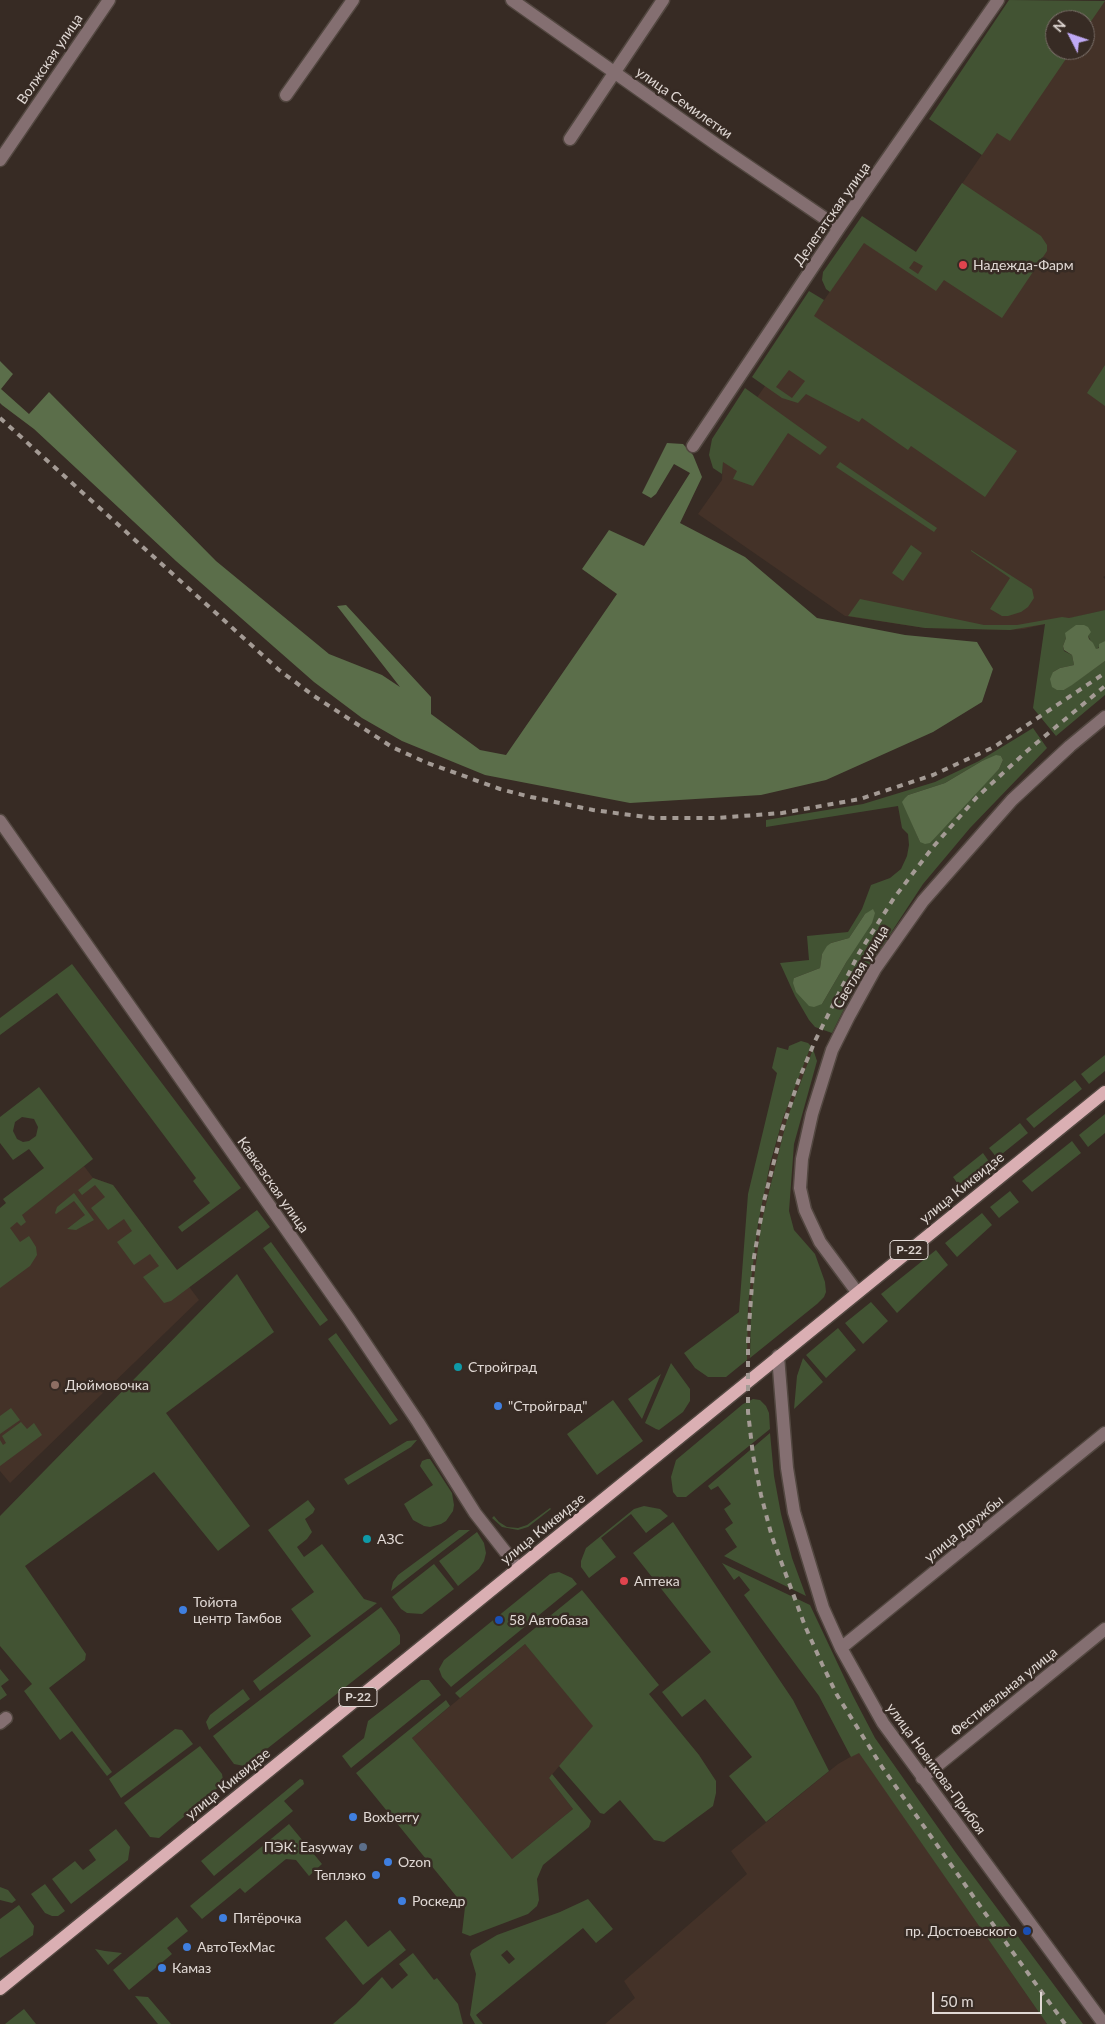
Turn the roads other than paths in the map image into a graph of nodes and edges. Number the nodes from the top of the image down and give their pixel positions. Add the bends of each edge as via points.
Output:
1 (109, 0) edge
2 (353, 0) edge
3 (512, 0) edge
4 (663, 0) edge
5 (998, 0) edge
6 (614, 72) junction
7 (286, 95) dead end
8 (570, 139) dead end
9 (0, 160) edge
10 (839, 228) junction
11 (693, 446) dead end
12 (1105, 717) edge
13 (0, 821) edge
14 (1105, 1092) edge
15 (857, 1292) junction
16 (778, 1356) junction
17 (1105, 1433) edge
18 (518, 1568) junction
19 (1105, 1629) edge
20 (841, 1648) junction
21 (922, 1778) junction
22 (2, 1983) edge
23 (1104, 2024) edge

1 - 9 street, Волжская улица
2 - 7 street
3 - 6 street, улица Семилетки
4 - 6 street
5 - 10 street, Делегатская улица
6 - 8 street
6 - 10 street, улица Семилетки
10 - 11 street, Делегатская улица
12 - 15 street, Светлая улица via 1012,800 923,901 875,969 832,1050 812,1114 802,1159 800,1188 817,1237
13 - 18 street, Кавказская улица via 349,1319 475,1513
14 - 15 main road, улица Киквидзе / Р-22
15 - 16 main road, улица Киквидзе / Р-22
16 - 18 main road, улица Киквидзе / Р-22
16 - 20 street, улица Новикова-Прибоя via 794,1512 823,1608
17 - 20 street, улица Дружбы
18 - 22 main road, улица Киквидзе / Р-22
19 - 21 street, Фестивальная улица
20 - 21 street, улица Новикова-Прибоя via 883,1723
21 - 23 street, улица Новикова-Прибоя

